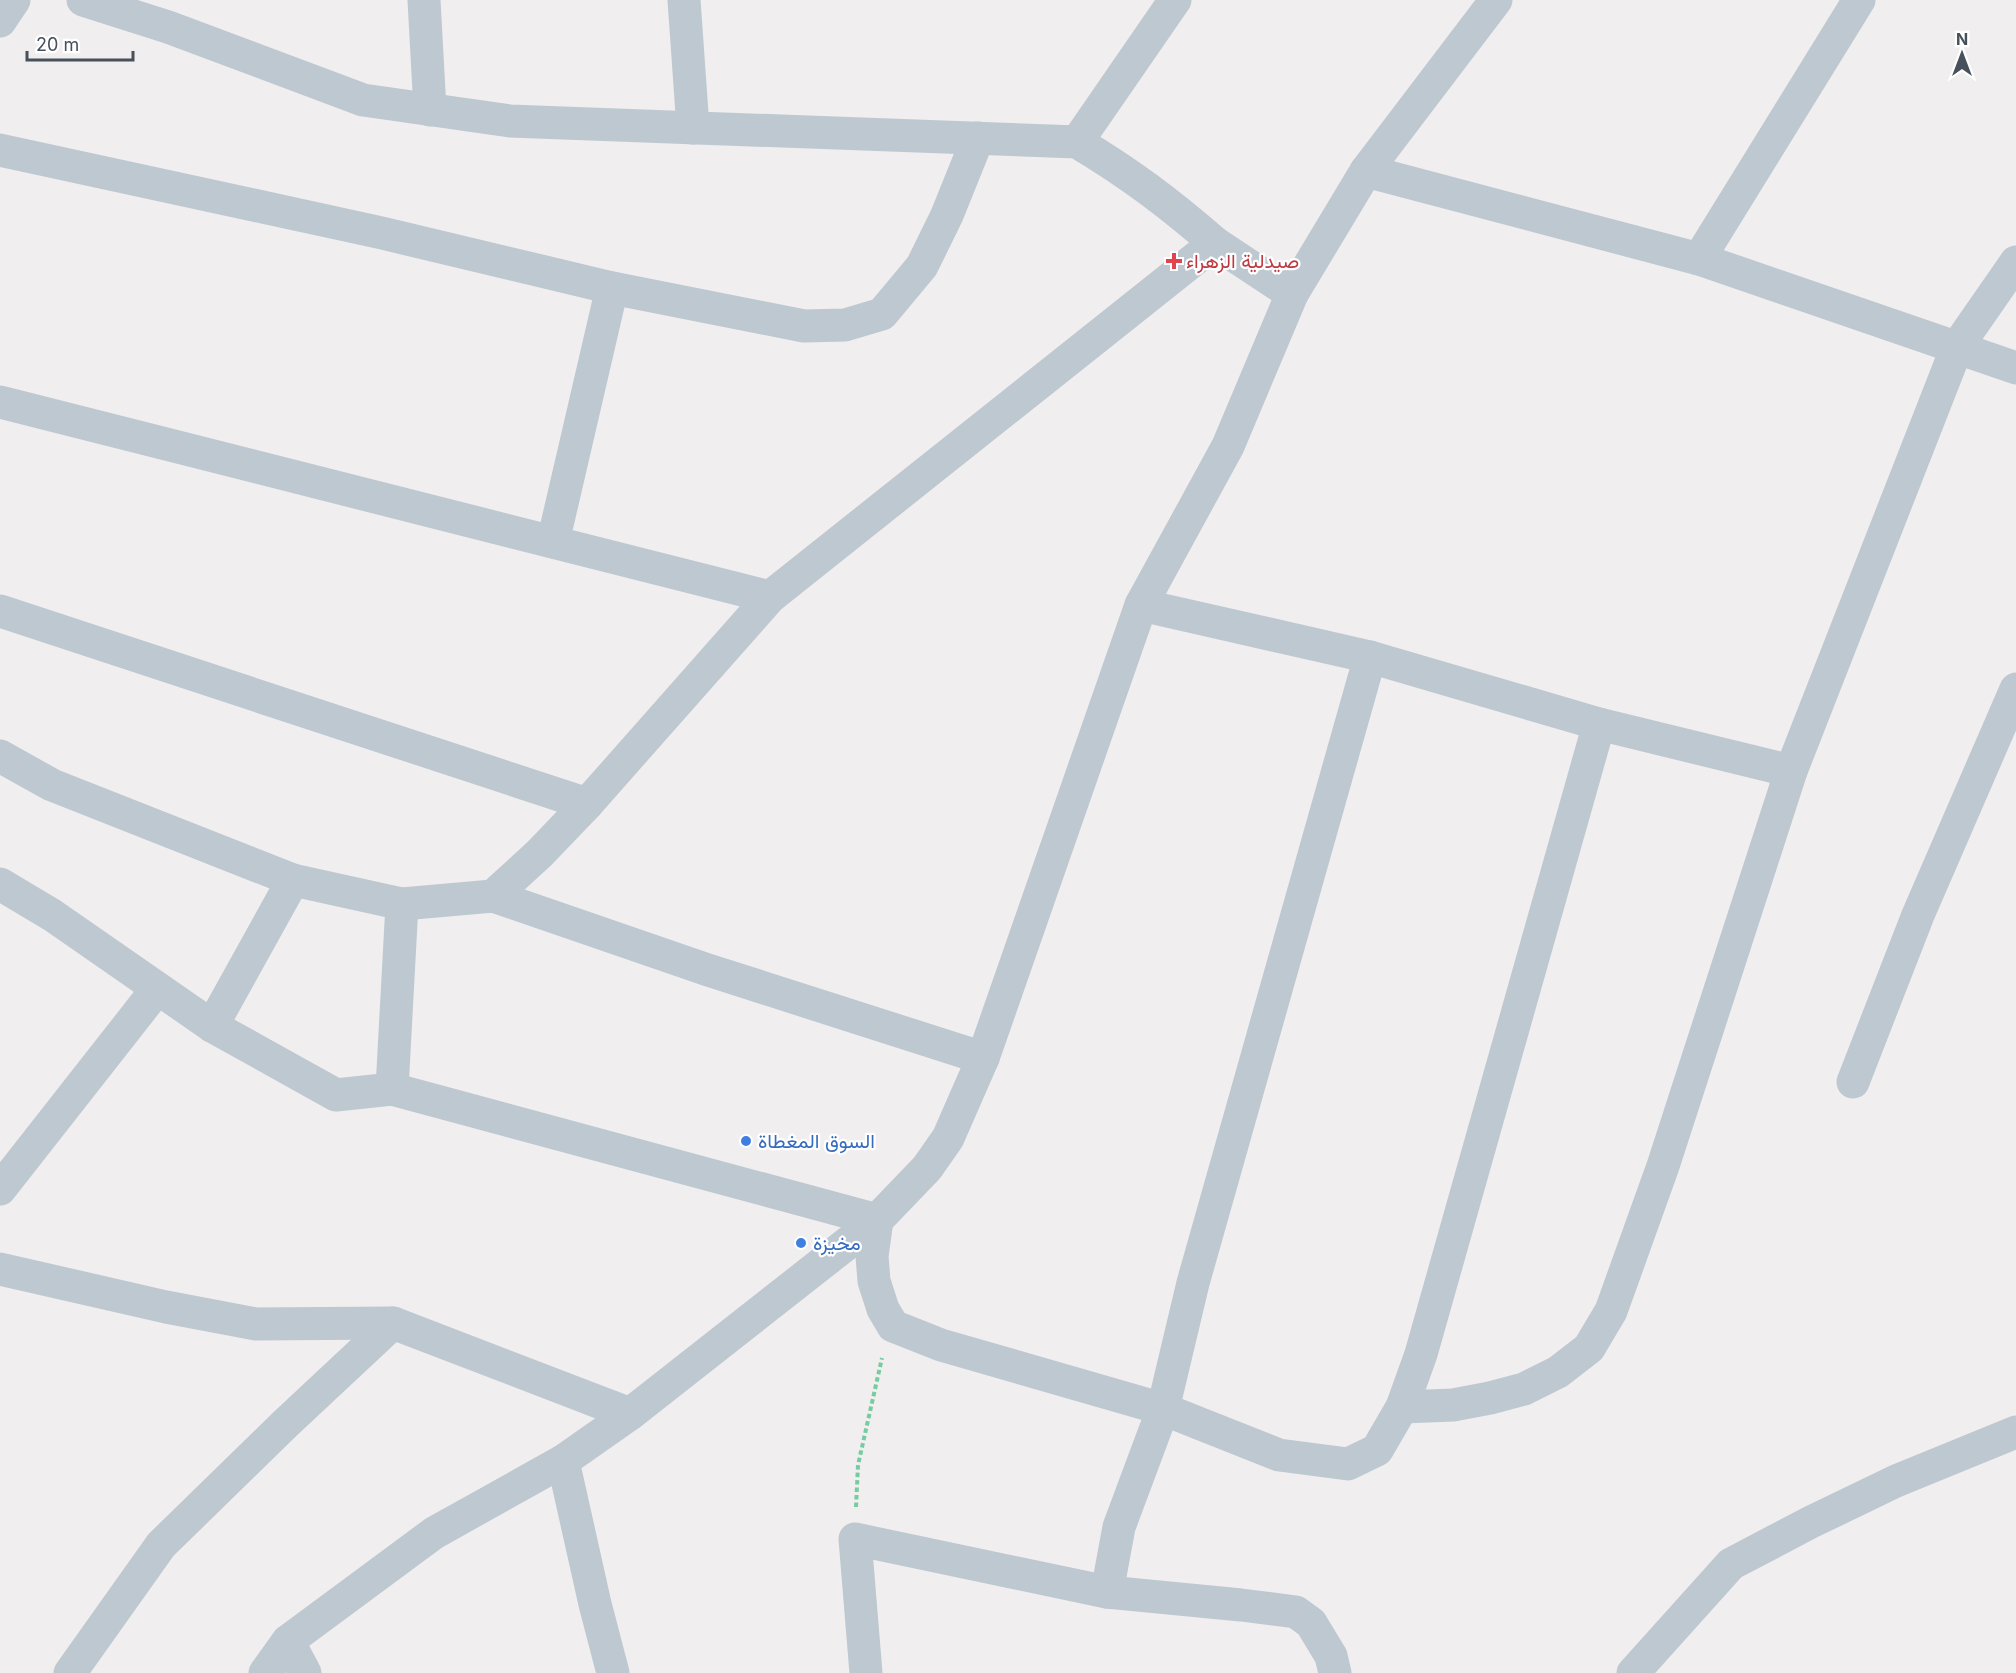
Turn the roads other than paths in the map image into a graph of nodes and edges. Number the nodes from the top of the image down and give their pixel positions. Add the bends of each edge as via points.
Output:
1 (14, 0) edge
2 (83, 0) edge
3 (424, 0) edge
4 (684, 0) edge
5 (1496, 0) edge
6 (1859, 0) edge
7 (1162, 5) edge
8 (0, 21) edge
9 (430, 110) junction
10 (693, 128) junction
11 (978, 138) junction
12 (1077, 142) junction
13 (0, 150) edge
14 (1366, 171) junction
15 (1215, 243) junction
16 (1699, 259) junction
17 (2016, 262) edge
18 (612, 288) junction
19 (1292, 294) junction
20 (1957, 347) junction
21 (2016, 368) edge
22 (0, 402) edge
23 (553, 542) junction
24 (771, 597) junction
25 (1141, 605) junction
26 (0, 611) edge
27 (1370, 657) junction
28 (2016, 689) edge
29 (1599, 724) junction
30 (0, 756) edge
31 (1791, 771) junction
32 (587, 804) junction
33 (293, 880) junction
34 (0, 884) edge
35 (493, 896) junction
36 (402, 904) junction
37 (158, 989) junction
38 (212, 1026) junction
39 (983, 1058) junction
40 (1853, 1082) dead end
41 (392, 1089) junction
42 (0, 1189) edge
43 (877, 1220) junction
44 (0, 1269) edge
45 (393, 1323) junction
46 (1402, 1407) junction
47 (1163, 1409) junction
48 (630, 1414) junction
49 (2016, 1432) edge
50 (563, 1461) junction
51 (1107, 1592) junction
52 (288, 1641) junction
53 (70, 1673) edge
54 (265, 1673) edge
55 (305, 1673) edge
56 (613, 1673) edge
57 (866, 1673) edge
58 (1335, 1673) edge
59 (1633, 1673) edge

1 - 8 street
2 - 9 street via 168,27 363,100
3 - 9 street
4 - 10 street
5 - 14 street
6 - 16 street
7 - 12 street
9 - 10 street via 510,121
10 - 11 street
11 - 12 street
11 - 18 street via 922,266 882,314 845,325 804,326
12 - 15 street via 1162,198
13 - 18 street via 382,233
14 - 16 street
14 - 19 street
15 - 19 street
15 - 24 street
16 - 20 street
17 - 20 street
18 - 23 street
19 - 25 street via 1228,446
20 - 21 street
20 - 31 street
22 - 23 street
23 - 24 street
24 - 32 street
25 - 27 street
25 - 39 street
26 - 32 street
27 - 29 street
27 - 47 street via 1193,1283
28 - 40 street via 1918,915
29 - 31 street
29 - 46 street via 1421,1354
30 - 33 street via 52,785
31 - 46 street via 1664,1166 1611,1311 1590,1348 1558,1372 1524,1389 1453,1405
32 - 35 street
33 - 36 street
33 - 38 street
34 - 37 street
35 - 36 street
35 - 39 street
36 - 41 street
37 - 38 street
37 - 42 street
38 - 41 street via 336,1095
39 - 43 street via 948,1138 927,1168
41 - 43 street
43 - 47 street via 872,1257 874,1281 893,1326 941,1345
43 - 48 street
44 - 45 street via 256,1324
45 - 48 street
45 - 53 street via 161,1545
46 - 47 street via 1377,1450 1348,1464 1279,1455
47 - 51 street via 1119,1527
48 - 50 street
49 - 59 street via 1896,1481 1731,1564
50 - 52 street via 434,1533
50 - 56 street
51 - 57 street via 855,1539
51 - 58 street via 1296,1612 1311,1623 1331,1656
52 - 54 street
52 - 55 street

